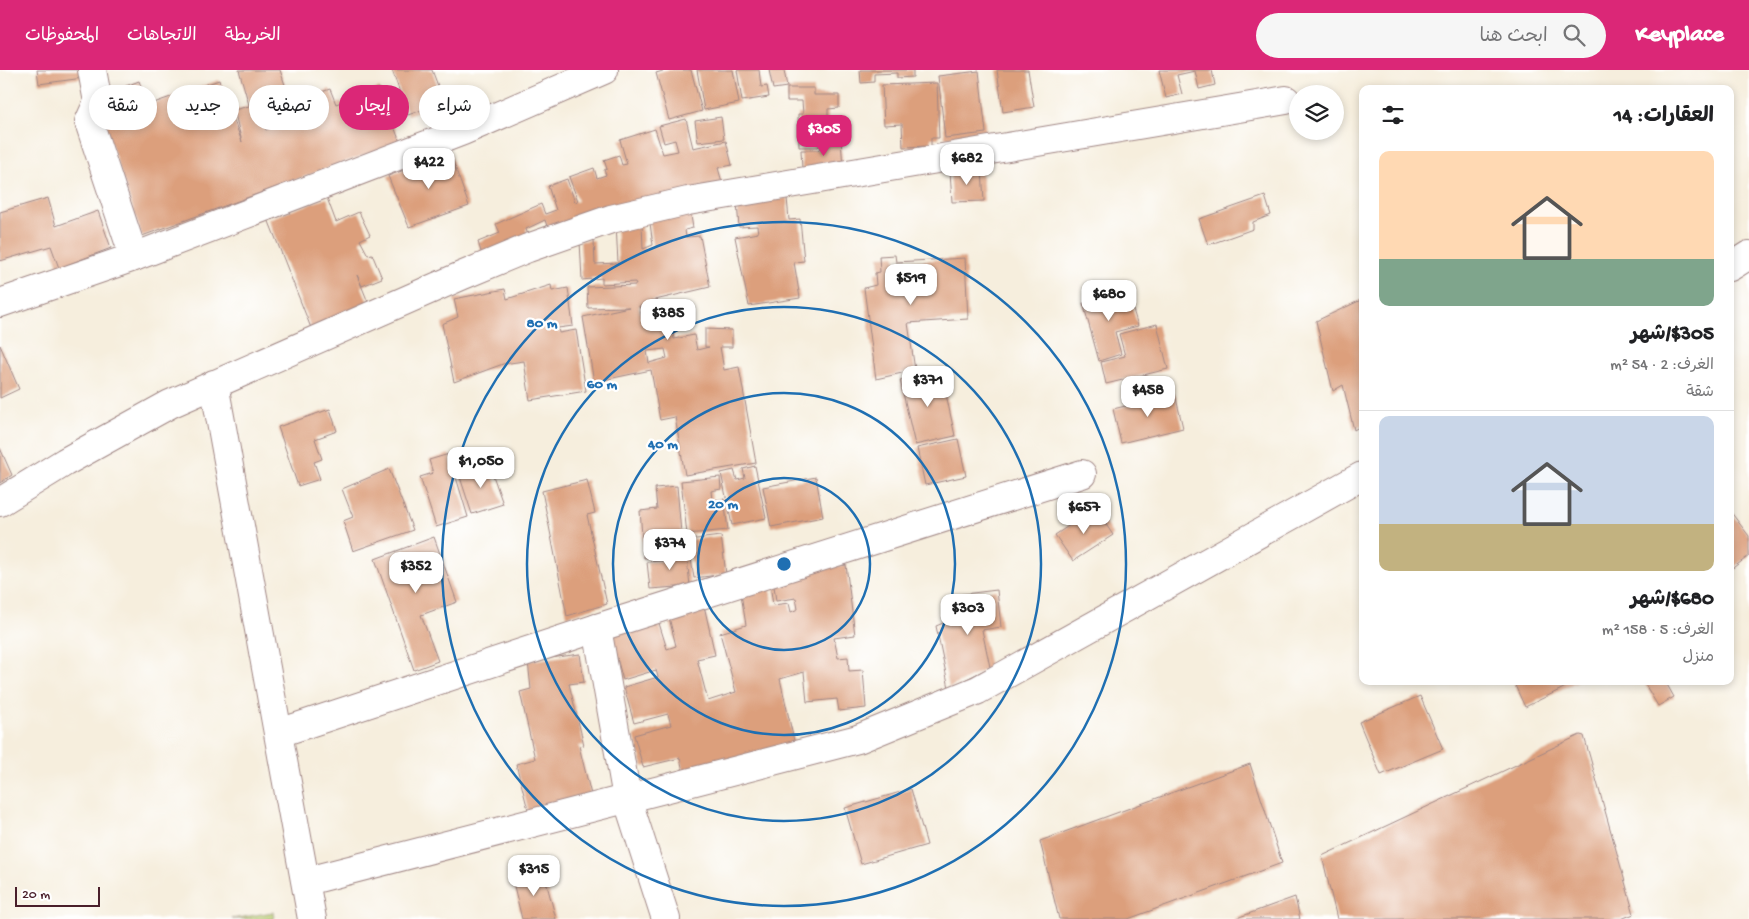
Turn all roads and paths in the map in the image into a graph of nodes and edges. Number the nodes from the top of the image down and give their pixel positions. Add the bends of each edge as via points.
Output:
1 (92, 70) edge
2 (604, 70) edge
3 (1286, 100) dead end
4 (1749, 255) edge
5 (134, 257) junction
6 (1734, 264) edge
7 (0, 303) edge
8 (214, 384) junction
9 (1082, 474) dead end
10 (1359, 478) edge
11 (0, 502) edge
12 (597, 628) junction
13 (279, 733) junction
14 (627, 798) junction
15 (307, 881) junction
16 (312, 919) edge
17 (666, 919) edge

1 - 5 street via 98,102 89,122
2 - 5 street via 463,132
3 - 8 street via 688,201 611,219 528,248
4 - 6 street
5 - 7 street
8 - 11 street via 170,404
8 - 13 street
9 - 12 street
10 - 14 street via 978,690 858,739
12 - 13 street
12 - 14 street
13 - 15 street
14 - 15 street
14 - 17 street
15 - 16 street

